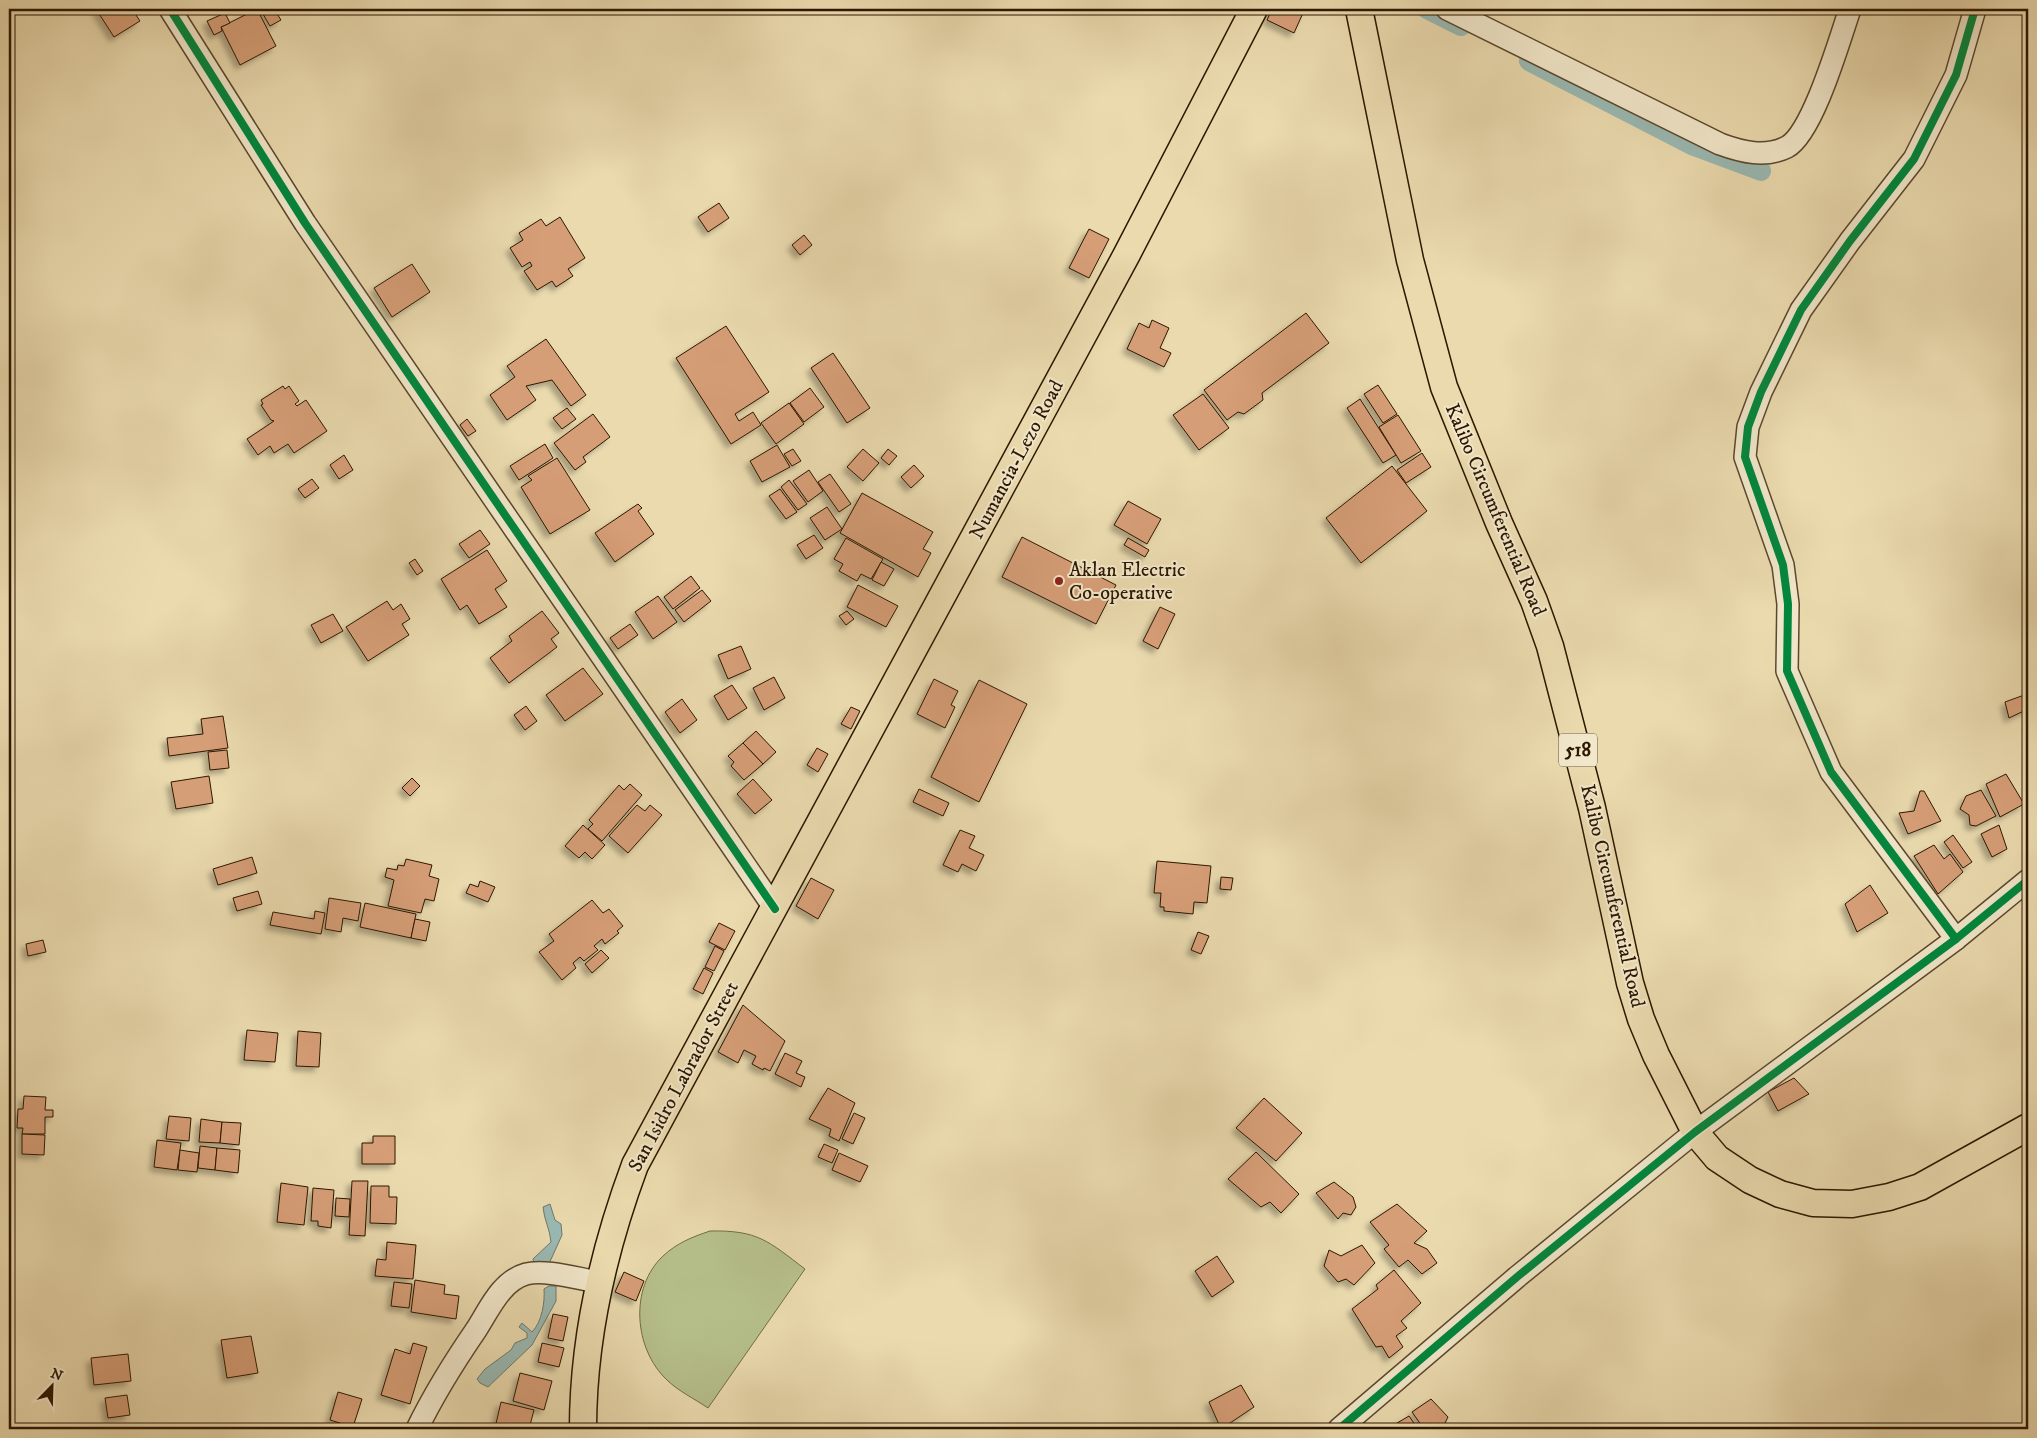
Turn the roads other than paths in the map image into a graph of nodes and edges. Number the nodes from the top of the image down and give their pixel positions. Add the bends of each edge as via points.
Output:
1 (170, 9) edge
2 (1254, 9) edge
3 (1359, 9) edge
4 (1448, 9) edge
5 (1850, 9) edge
6 (1976, 9) edge
7 (2028, 880) edge
8 (775, 909) junction
9 (1956, 939) junction
10 (2028, 1128) edge
11 (1695, 1132) junction
12 (599, 1282) junction
13 (417, 1429) edge
14 (583, 1429) edge
15 (1339, 1429) edge

1 - 8 street via 305,222
2 - 8 main road, Numancia-Lezo Road via 1127,254
3 - 11 main road, Kalibo Circumferential Road / 518 via 1410,260 1444,387 1550,646 1590,798 1640,1019
4 - 5 street via 1720,144 1746,153 1761,153 1789,146 1805,129
6 - 9 street via 1956,75 1914,160 1801,310 1758,401 1748,428 1744,458 1783,565 1788,604 1787,670 1831,772
7 - 9 street
8 - 12 main road, San Isidro Labrador Street via 635,1165 617,1213
9 - 11 street
10 - 11 main road, Kalibo Circumferential Road / 518 via 1920,1187 1852,1204 1813,1203 1780,1194 1750,1180 1716,1158
11 - 15 street via 1517,1277
12 - 13 street via 548,1274 528,1274 515,1279 494,1301 451,1365
12 - 14 main road, San Isidro Labrador Street via 588,1342

